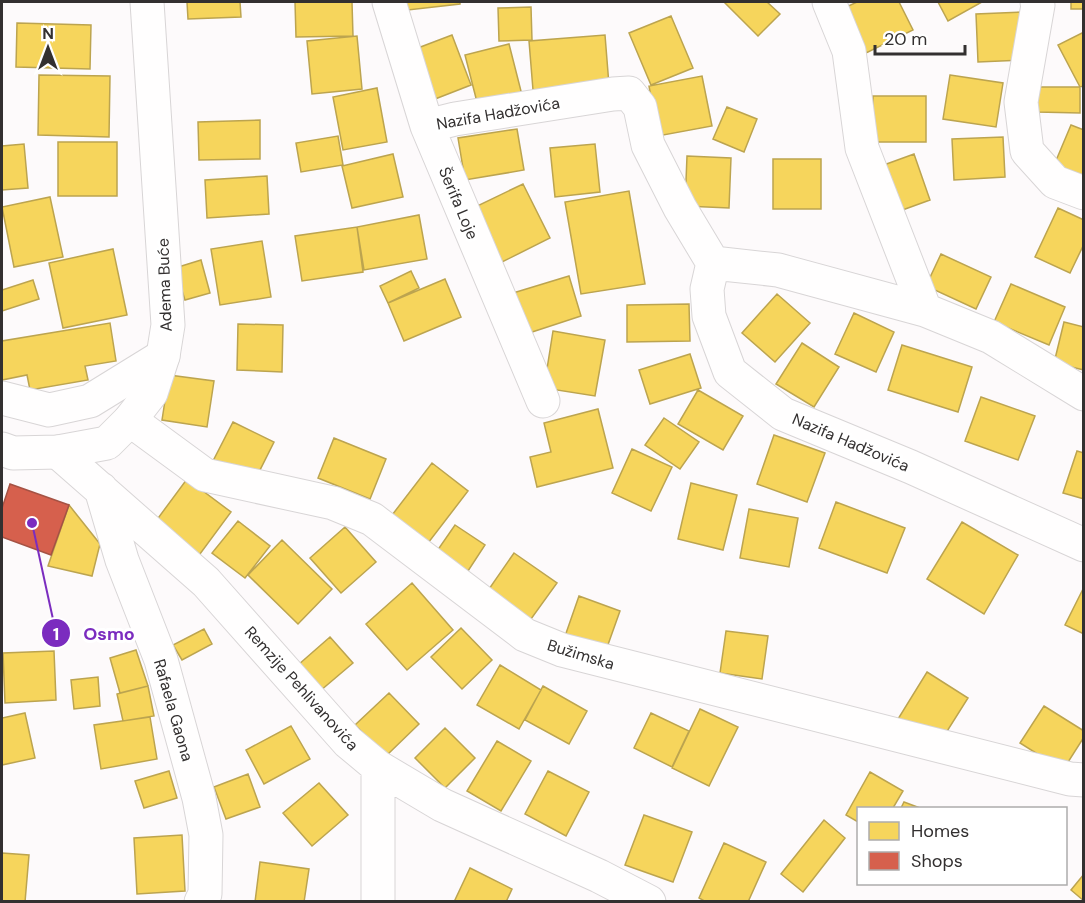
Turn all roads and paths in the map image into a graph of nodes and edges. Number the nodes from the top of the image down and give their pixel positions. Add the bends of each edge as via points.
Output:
1 (147, 2) edge
2 (389, 2) edge
3 (829, 2) edge
4 (1037, 2) edge
5 (427, 126) junction
6 (1083, 193) edge
7 (713, 263) junction
8 (925, 310) junction
9 (163, 356) junction
10 (1083, 394) edge
11 (2, 398) edge
12 (543, 401) dead end
13 (130, 420) junction
14 (2, 449) edge
15 (58, 452) junction
16 (101, 489) junction
17 (1083, 545) edge
18 (378, 767) junction
19 (1083, 780) edge
20 (201, 902) edge
21 (378, 902) edge
22 (649, 902) edge

1 - 9 street, Adema Buće via 168,325
2 - 5 street, Šerifa Loje
3 - 8 street via 849,51 862,148
4 - 6 street via 1021,102 1027,151 1055,182
5 - 7 street, Nazifa Hadžovića via 629,93 640,107 648,145
5 - 12 street, Šerifa Loje
7 - 8 street via 778,270
7 - 17 street, Nazifa Hadžovića via 707,290 709,316 730,372 783,414
8 - 10 street via 992,337
9 - 11 street via 90,401 49,410
9 - 13 street, Adema Buće via 151,393
13 - 15 street, Adema Buće via 107,443
13 - 19 street, Bužimska via 205,475 333,503 372,519 525,635 562,650
14 - 15 street, Adema Buće via 13,453
15 - 16 street, Remzije Pehlivanovića
16 - 18 street, Remzije Pehlivanovića via 206,582 348,742
16 - 20 street, Rafaela Gaona via 122,560 161,660 199,798 206,835 205,894
18 - 21 street
18 - 22 street, Remzije Pehlivanovića via 442,804

